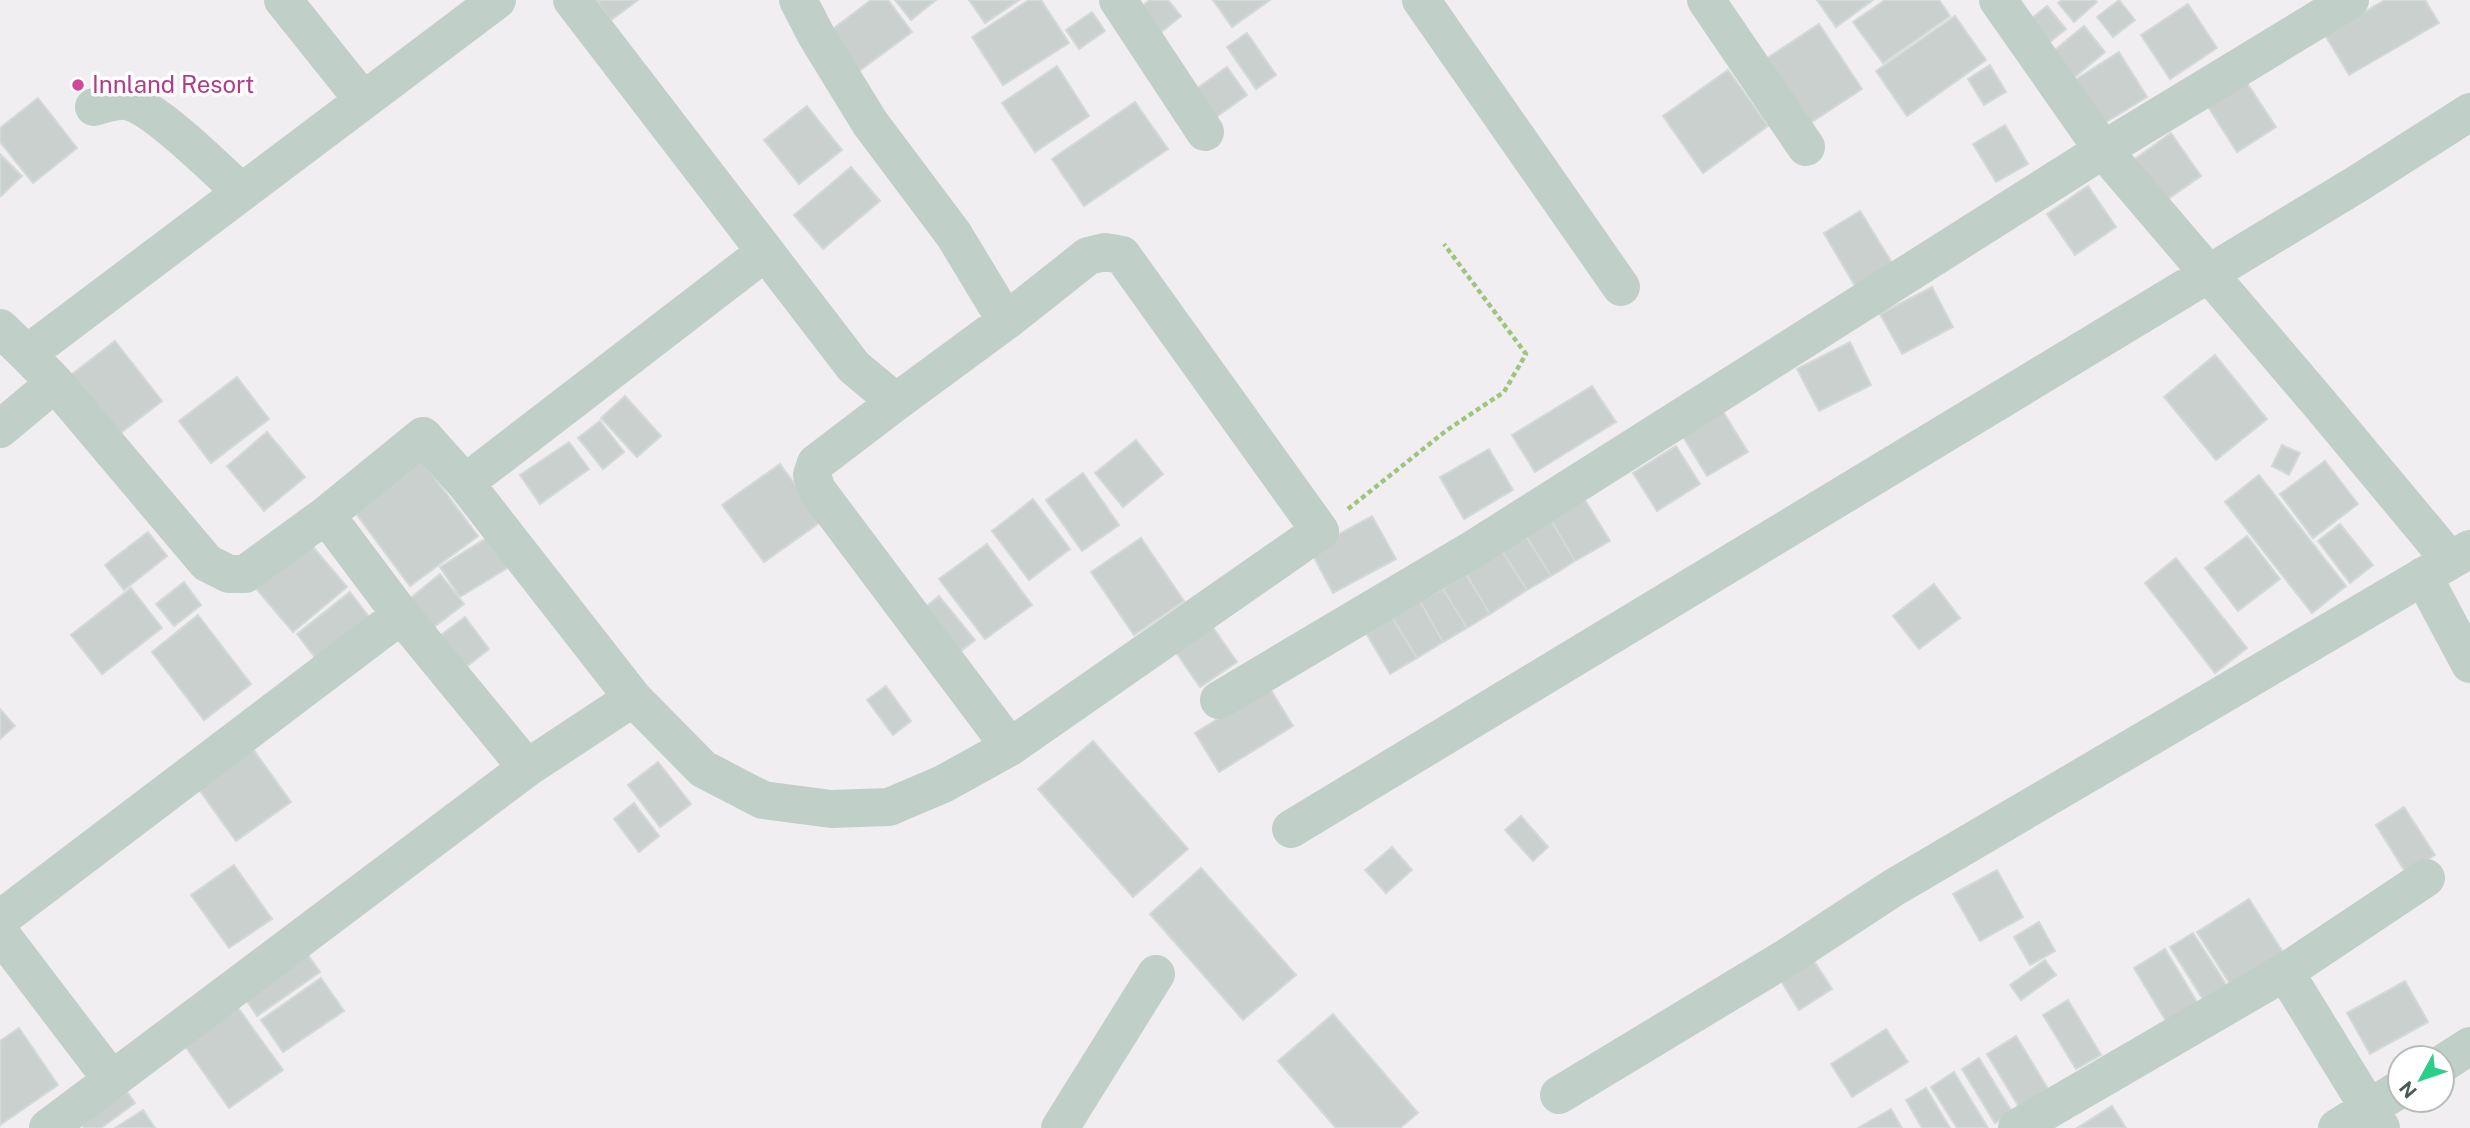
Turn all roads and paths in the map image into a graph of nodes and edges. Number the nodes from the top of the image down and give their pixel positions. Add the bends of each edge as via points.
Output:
1 (283, 0) edge
2 (497, 0) edge
3 (572, 0) edge
4 (798, 0) edge
5 (1118, 0) edge
6 (1421, 0) edge
7 (1706, 0) edge
8 (1998, 0) edge
9 (2350, 0) edge
10 (363, 100) junction
11 (94, 107) dead end
12 (2470, 113) edge
13 (1205, 132) dead end
14 (1806, 147) dead end
15 (2103, 150) junction
16 (242, 192) junction
17 (1444, 244) dead end
18 (764, 253) junction
19 (2207, 274) junction
20 (1621, 287) dead end
21 (1006, 321) junction
22 (0, 328) edge
23 (27, 354) junction
24 (55, 383) junction
25 (895, 402) junction
26 (0, 429) edge
27 (465, 483) junction
28 (326, 515) junction
29 (1320, 531) junction
30 (2448, 562) edge
31 (401, 615) junction
32 (2470, 664) edge
33 (633, 698) junction
34 (1219, 700) dead end
35 (1010, 747) junction
36 (527, 768) junction
37 (1291, 829) dead end
38 (2426, 878) dead end
39 (0, 919) edge
40 (0, 933) edge
41 (2285, 972) junction
42 (1156, 974) dead end
43 (112, 1080) junction
44 (1559, 1094) dead end
45 (2384, 1108) edge
46 (48, 1128) edge
47 (1060, 1128) edge
48 (2017, 1128) edge
49 (2337, 1128) edge

1 - 10 street
2 - 10 street
3 - 18 street
4 - 21 street via 870,122 954,235
5 - 13 street
6 - 20 street
7 - 14 street
8 - 15 street
9 - 15 street
10 - 16 street
11 - 16 street via 119,101 136,104
12 - 19 street
15 - 19 street
15 - 34 street via 1475,548
16 - 23 street
17 - 29 path via 1526,354 1504,392 1447,430
18 - 25 street via 854,368
18 - 27 street
19 - 30 street
19 - 37 street
21 - 25 street
21 - 29 street via 1088,256 1122,255
22 - 23 street
23 - 24 street
24 - 26 street
24 - 28 street via 207,563 229,574 245,574
25 - 35 street via 816,463 812,475 817,490
27 - 28 street via 423,436
27 - 33 street
28 - 31 street
29 - 35 street
30 - 32 street
30 - 44 street via 1893,888
31 - 36 street
31 - 39 street
33 - 35 street via 703,769 763,800 831,809 889,807
33 - 36 street
36 - 43 street
38 - 41 street
40 - 43 street
41 - 45 street
41 - 48 street
42 - 47 street
43 - 46 street
45 - 49 street

